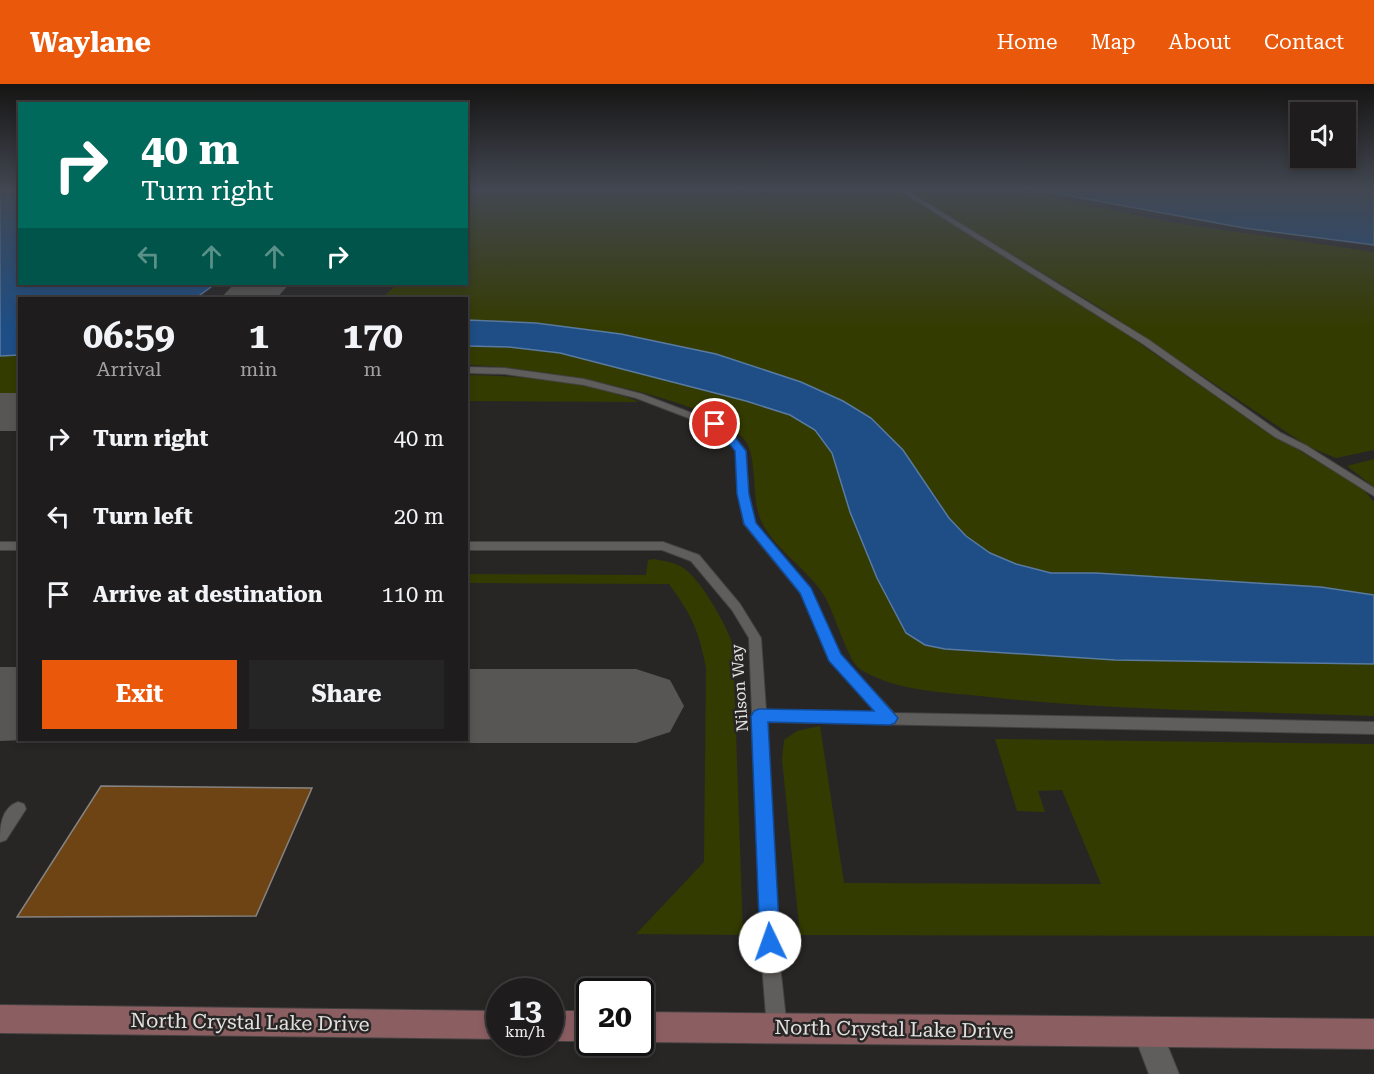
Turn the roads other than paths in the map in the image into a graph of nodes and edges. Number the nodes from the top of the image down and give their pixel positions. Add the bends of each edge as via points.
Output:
1 (976, 236) edge
2 (468, 370) edge
3 (1374, 493) edge
4 (0, 546) edge
5 (18, 546) edge
6 (468, 546) edge
7 (759, 716) junction
8 (890, 718) junction
9 (1374, 728) edge
10 (18, 809) dead end
11 (0, 835) edge
12 (0, 1019) edge
13 (486, 1025) edge
14 (654, 1027) edge
15 (777, 1028) junction
16 (1148, 1032) junction
17 (1374, 1034) edge
18 (1164, 1074) edge

1 - 3 lane via 1146,342 1278,435
2 - 8 lane via 584,382 639,396 715,424 741,451 743,494 750,524 806,592 834,657
4 - 5 lane
6 - 7 lane, Nilson Way via 663,546 695,558 736,606 755,638
7 - 8 lane
7 - 15 lane, Nilson Way
8 - 9 lane
10 - 11 lane
12 - 13 main road, North Crystal Lake Drive
14 - 15 main road, North Crystal Lake Drive
15 - 16 main road, North Crystal Lake Drive
16 - 17 main road, North Crystal Lake Drive
16 - 18 street

